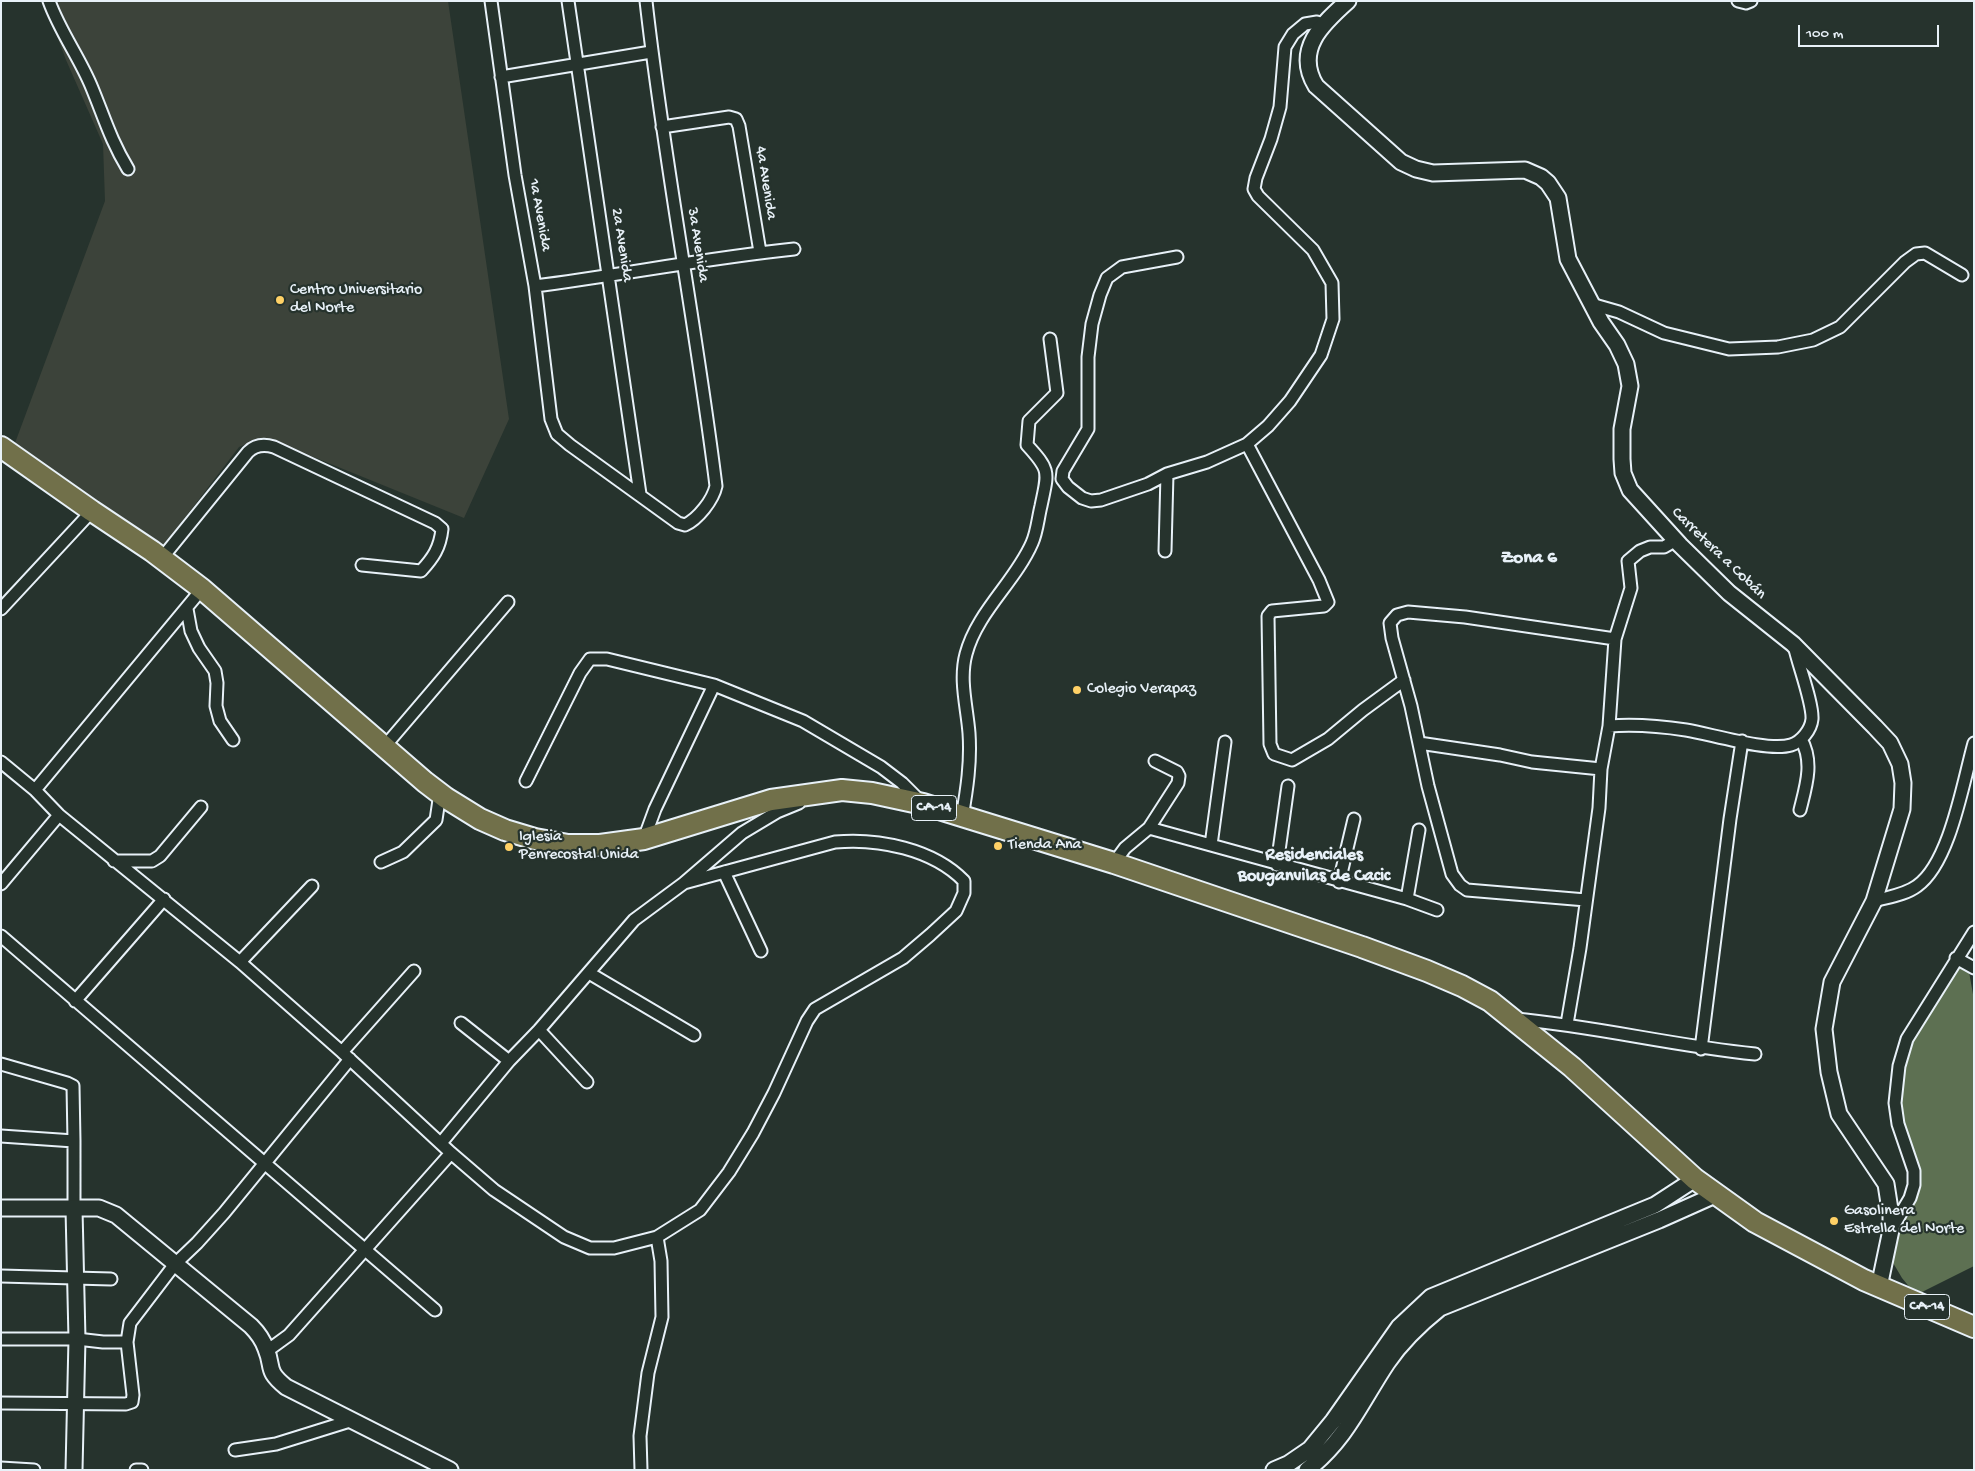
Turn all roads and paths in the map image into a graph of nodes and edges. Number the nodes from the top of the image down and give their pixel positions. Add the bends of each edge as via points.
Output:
1 (49, 1) edge
2 (491, 1) edge
3 (568, 1) edge
4 (646, 1) edge
5 (1348, 1) edge
6 (1738, 1) edge
7 (1751, 1) edge
8 (1323, 25) junction
9 (651, 52) junction
10 (577, 65) junction
11 (501, 77) junction
12 (662, 127) junction
13 (128, 169) dead end
14 (794, 249) dead end
15 (760, 252) junction
16 (1177, 257) dead end
17 (683, 263) junction
18 (1962, 275) dead end
19 (609, 276) junction
20 (534, 286) junction
21 (1591, 304) junction
22 (1050, 339) dead end
23 (1247, 444) junction
24 (1, 447) edge
25 (1167, 474) junction
26 (640, 494) junction
27 (92, 511) junction
28 (1676, 540) junction
29 (1165, 551) dead end
30 (162, 558) junction
31 (362, 565) dead end
32 (202, 589) junction
33 (508, 602) dead end
34 (186, 608) junction
35 (1, 609) edge
36 (1616, 639) junction
37 (1793, 644) junction
38 (1404, 680) junction
39 (714, 685) junction
40 (1609, 726) junction
41 (1801, 739) junction
42 (233, 740) dead end
43 (1742, 741) junction
44 (1225, 742) dead end
45 (1419, 743) junction
46 (1974, 743) edge
47 (385, 746) junction
48 (1155, 761) dead end
49 (1, 762) edge
50 (1601, 769) junction
51 (526, 781) dead end
52 (1288, 786) dead end
53 (35, 790) junction
54 (440, 793) junction
55 (819, 795) junction
56 (923, 804) junction
57 (201, 807) dead end
58 (1800, 810) dead end
59 (59, 815) junction
60 (962, 816) junction
61 (1354, 819) dead end
62 (1149, 828) junction
63 (1419, 830) dead end
64 (644, 839) junction
65 (1211, 845) junction
66 (114, 861) junction
67 (381, 862) dead end
68 (1114, 863) junction
69 (1277, 865) junction
70 (724, 872) junction
71 (1339, 882) junction
72 (684, 883) junction
73 (1, 884) edge
74 (312, 886) dead end
75 (164, 899) junction
76 (1406, 899) junction
77 (1586, 900) junction
78 (1874, 900) junction
79 (1437, 910) dead end
80 (1974, 932) edge
81 (1, 936) edge
82 (761, 951) dead end
83 (1956, 958) junction
84 (240, 962) junction
85 (1974, 968) edge
86 (414, 971) dead end
87 (589, 973) junction
88 (75, 1001) junction
89 (1513, 1019) junction
90 (461, 1023) dead end
91 (1566, 1024) junction
92 (539, 1030) junction
93 (694, 1035) dead end
94 (1702, 1049) junction
95 (1755, 1054) dead end
96 (346, 1056) junction
97 (509, 1061) junction
98 (1, 1064) edge
99 (586, 1082) dead end
100 (1, 1136) edge
101 (74, 1141) junction
102 (441, 1143) junction
103 (451, 1153) junction
104 (264, 1164) junction
105 (1695, 1179) junction
106 (1715, 1195) junction
107 (1, 1208) edge
108 (74, 1209) junction
109 (1891, 1230) junction
110 (657, 1237) junction
111 (365, 1251) junction
112 (174, 1264) junction
113 (1, 1276) edge
114 (74, 1277) junction
115 (111, 1279) dead end
116 (1879, 1287) junction
117 (435, 1310) dead end
118 (1974, 1327) edge
119 (1, 1339) edge
120 (77, 1339) junction
121 (127, 1342) junction
122 (267, 1351) junction
123 (1, 1403) edge
124 (74, 1404) junction
125 (352, 1420) junction
126 (235, 1450) dead end
127 (1, 1468) edge
128 (34, 1470) edge
129 (74, 1470) edge
130 (136, 1470) edge
131 (142, 1470) edge
132 (450, 1470) edge
133 (641, 1470) edge
134 (1274, 1470) edge
135 (1308, 1470) edge

1 - 13 street via 92,88 116,150
2 - 11 street, 1a Avenida
3 - 10 street, 2a Avenida
4 - 9 street, 3a Avenida
5 - 8 street, Carretera a Cobán
6 - 7 street
8 - 21 street, Carretera a Cobán via 1309,52 1312,78 1323,92 1401,162 1433,173 1525,170 1548,183 1558,198 1568,259
8 - 23 street via 1317,22 1305,24 1285,47 1280,107 1254,189 1313,250 1332,283 1332,319 1321,355 1295,394 1268,426
9 - 10 street
9 - 12 street, 3a Avenida
10 - 11 street
10 - 19 street, 2a Avenida
11 - 20 street, 1a Avenida
12 - 15 street, 4a Avenida via 728,117 736,119
12 - 17 street, 3a Avenida
14 - 15 street
15 - 17 street
16 - 25 street via 1122,267 1108,278 1092,324 1088,357 1088,429 1063,471 1062,479 1073,492 1091,501 1148,484
17 - 19 street
17 - 26 street, 3a Avenida via 716,480 714,493 692,522 685,525
18 - 21 street via 1925,252 1916,254 1840,327 1813,340 1778,347 1729,349 1664,333 1620,312
19 - 20 street
19 - 26 street, 2a Avenida
20 - 26 street, 1a Avenida via 551,419 558,434
21 - 28 street, Carretera a Cobán via 1626,364 1630,386 1622,429 1623,473 1630,490
22 - 60 street via 1057,393 1029,421 1028,429 1027,446 1044,463 1046,473 1033,542 979,624 966,654 963,675 969,776
23 - 25 street via 1207,462
23 - 38 street via 1320,580 1328,602 1324,606 1272,612 1268,616 1270,744 1274,754 1292,760 1328,739
24 - 27 highway, CA-14
25 - 29 street
27 - 30 highway, CA-14
27 - 35 street
28 - 36 street via 1664,548 1650,546 1628,561 1631,588
28 - 37 street, Carretera a Cobán via 1729,593
30 - 31 street via 248,452 264,445 274,446 442,529 434,557 421,572
30 - 32 highway, CA-14
32 - 34 street
32 - 47 highway, CA-14
33 - 47 street
34 - 42 street via 191,631 215,671 218,682 216,706 220,721
34 - 53 street
36 - 38 street via 1408,612 1397,615 1390,623
36 - 40 street
37 - 41 street via 1812,709 1812,722
37 - 78 street, Carretera a Cobán via 1890,743 1900,764 1902,809
38 - 45 street
39 - 51 street via 607,659 590,659
39 - 56 street via 811,725 881,767
39 - 64 street
40 - 43 street via 1634,724
40 - 50 street
41 - 43 street via 1792,745 1774,746
41 - 58 street via 1809,760
43 - 94 street
44 - 65 street
45 - 50 street via 1532,762
45 - 77 street via 1452,874 1460,885 1467,890
46 - 78 street via 1947,841 1934,870 1918,886 1906,892
47 - 54 highway, CA-14
48 - 62 street via 1179,776 1178,783
49 - 53 street
50 - 77 street
52 - 69 street
53 - 59 street
54 - 64 highway, CA-14 via 480,819 535,839 568,845 600,845
54 - 67 street via 436,820 403,852
55 - 56 highway, CA-14 via 842,790
55 - 64 highway, CA-14 via 771,800
55 - 72 street via 777,812 742,833
56 - 60 highway, CA-14
57 - 66 street via 160,856 152,861
59 - 66 street
59 - 73 street
60 - 68 highway, CA-14
61 - 71 street
62 - 65 street
62 - 68 street via 1125,848
63 - 76 street
65 - 69 street
66 - 75 street
68 - 89 highway, CA-14 via 1427,971 1490,1001
69 - 71 street
70 - 72 street
70 - 82 street
70 - 110 street via 835,842 856,840 905,849 942,862 964,881 964,892 956,910 903,958 815,1009 774,1093 729,1172 700,1210
71 - 76 street
72 - 87 street via 634,920
74 - 84 street
75 - 84 street
75 - 88 street
76 - 79 street
77 - 91 street
78 - 109 street, Carretera a Cobán via 1832,982 1824,1029 1829,1072 1839,1114 1886,1184
80 - 83 street
81 - 88 street
83 - 85 street
83 - 109 street via 1907,1039 1899,1066 1894,1103 1914,1171 1914,1185
84 - 96 street
86 - 96 street
87 - 92 street
87 - 93 street
88 - 104 street
89 - 91 street
89 - 105 highway, CA-14 via 1579,1073
90 - 97 street
91 - 94 street
92 - 97 street
92 - 99 street
94 - 95 street
96 - 102 street
96 - 104 street
97 - 102 street
98 - 101 street via 72,1086
100 - 101 street
101 - 108 street
102 - 103 street
103 - 110 street via 502,1195 564,1237 590,1248 614,1248
103 - 111 street
104 - 111 street
104 - 112 street via 224,1213
105 - 106 highway, CA-14
105 - 134 street via 1655,1205 1431,1297 1399,1327 1310,1449
106 - 116 highway, CA-14 via 1755,1222
106 - 135 street via 1440,1308 1417,1326 1388,1361 1344,1433
107 - 108 street
108 - 112 street via 109,1211
108 - 114 street
109 - 116 street, Carretera a Cobán
110 - 133 street via 662,1317 648,1373 640,1436
111 - 117 street
111 - 122 street via 289,1335
112 - 121 street via 130,1323
112 - 122 street via 252,1326
113 - 114 street
114 - 115 street
114 - 120 street
116 - 118 highway, CA-14
119 - 120 street
120 - 121 street
120 - 124 street
121 - 124 street via 132,1402
122 - 125 street via 276,1379
123 - 124 street
124 - 129 street
125 - 126 street via 276,1444
125 - 132 street
127 - 128 street
130 - 131 street

